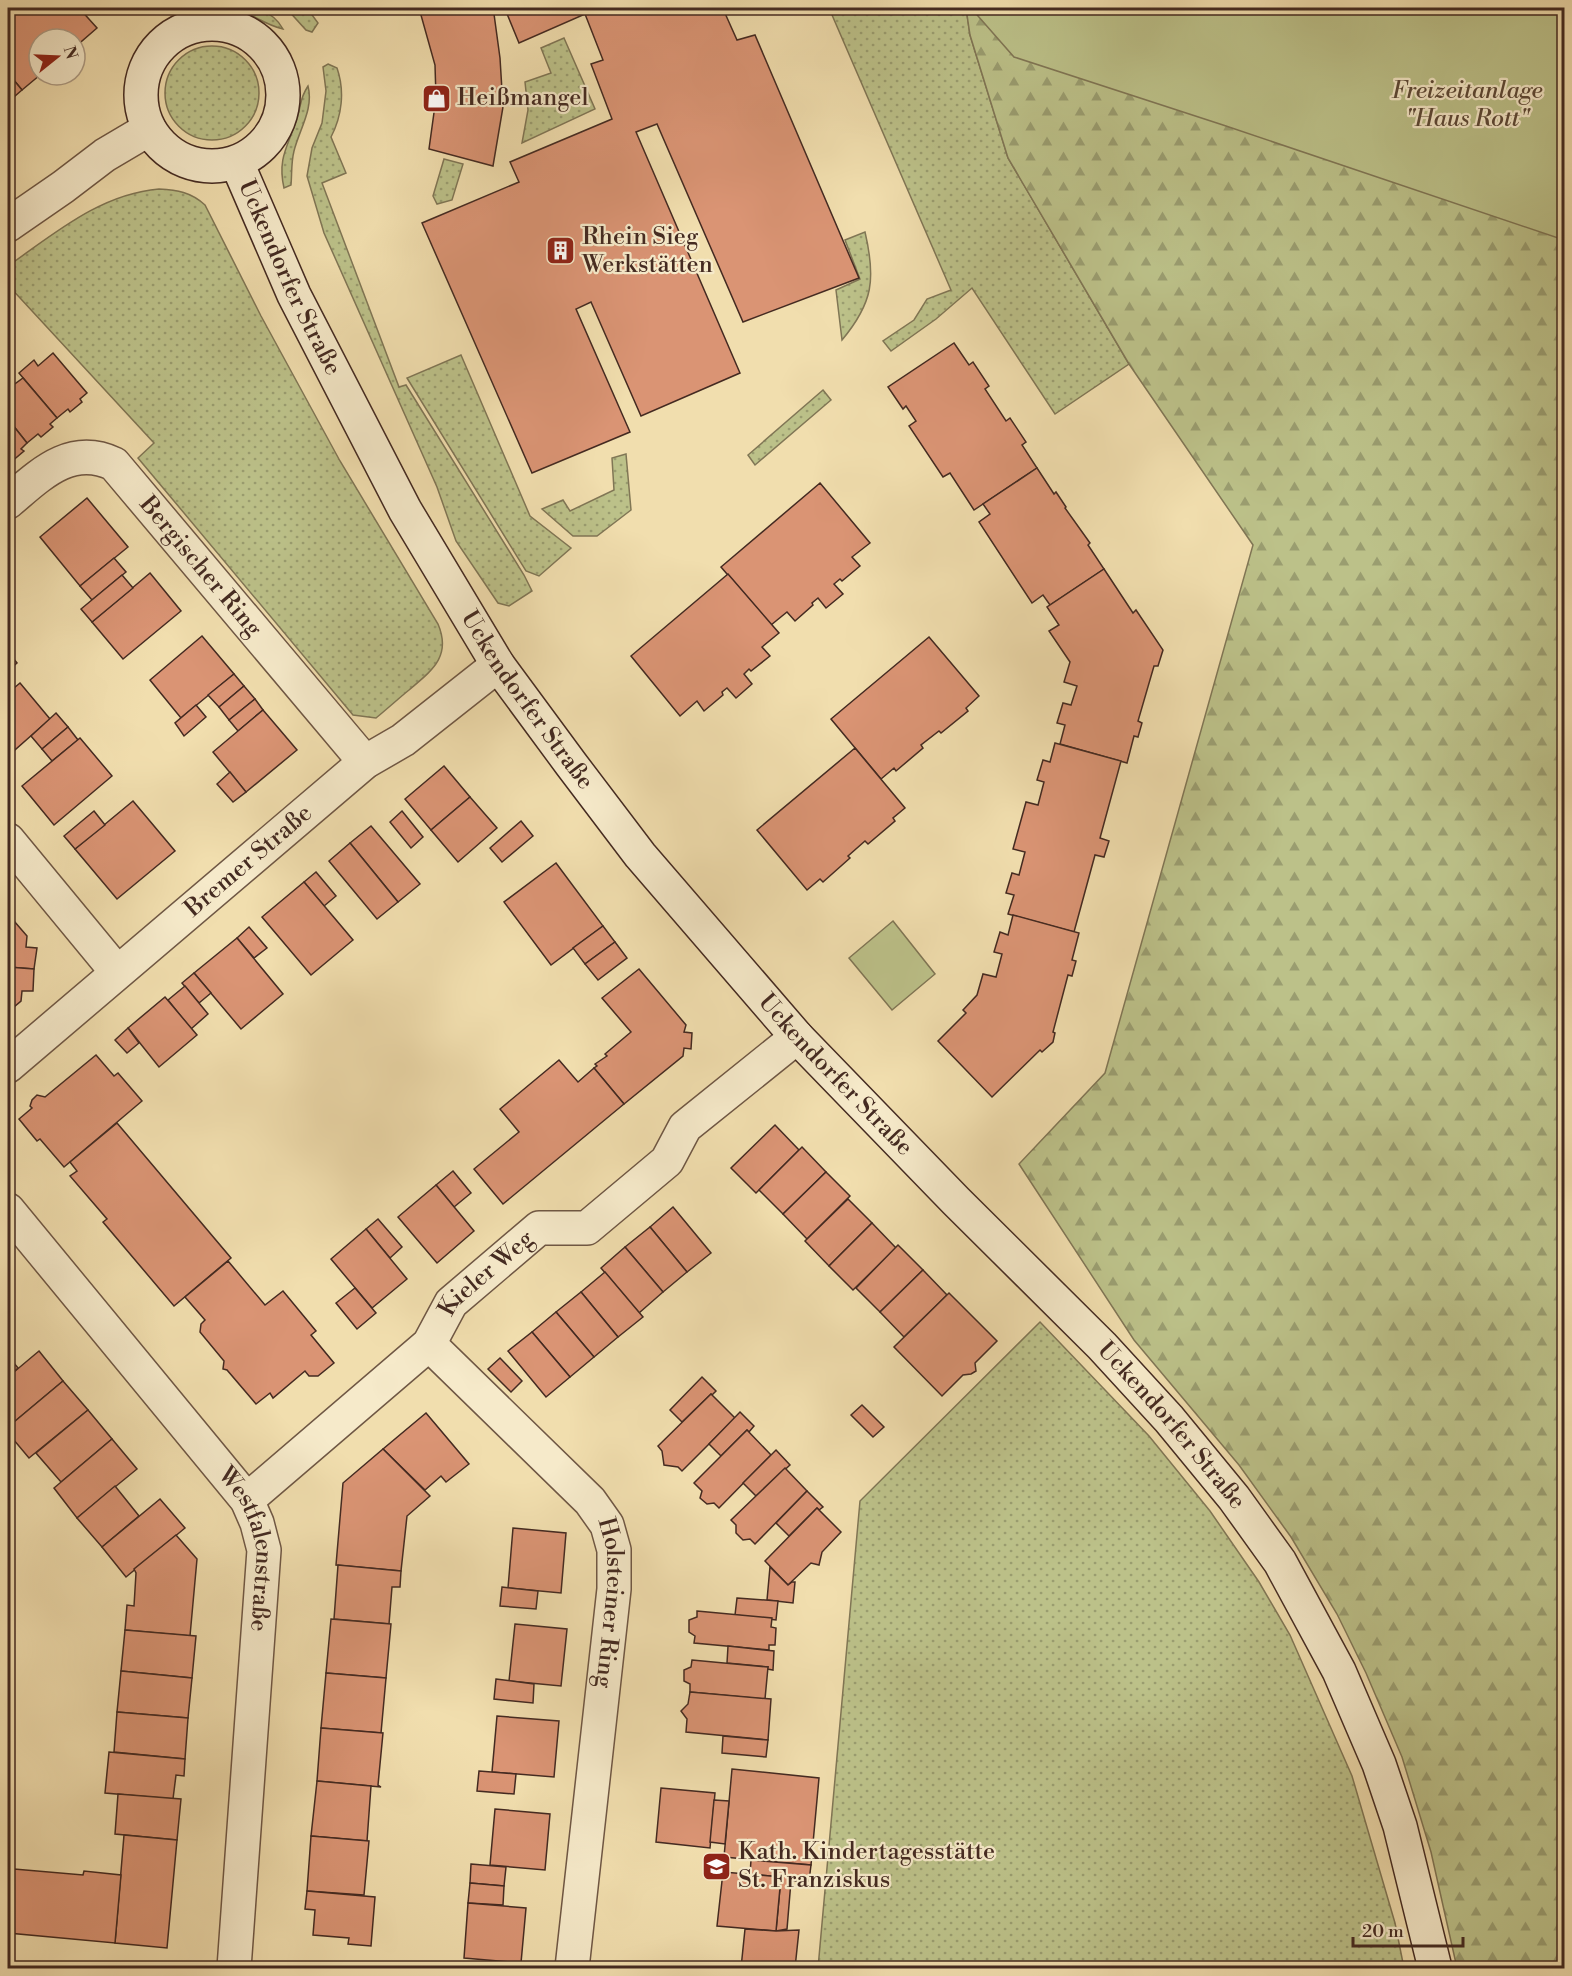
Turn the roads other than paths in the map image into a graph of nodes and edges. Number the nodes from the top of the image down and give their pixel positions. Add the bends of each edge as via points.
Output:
1 (175, 19) edge
2 (149, 129) junction
3 (237, 163) junction
4 (8, 225) edge
5 (8, 502) edge
6 (498, 665) junction
7 (365, 762) junction
8 (8, 840) edge
9 (117, 972) junction
10 (797, 1037) junction
11 (8, 1066) edge
12 (8, 1210) edge
13 (429, 1344) junction
14 (247, 1500) junction
15 (234, 1968) edge
16 (572, 1968) edge
17 (1435, 1968) edge

1 - 2 street via 148,62 141,84 141,107
1 - 3 street via 226,24 248,33 266,47 278,67 284,90 282,112 273,134 258,151
2 - 3 street via 161,146 197,166
2 - 4 street via 105,155
3 - 6 street, Uckendorfer Straße via 294,295 394,490
5 - 7 street, Bergischer Ring via 69,459 93,457 114,464
6 - 7 street, Bremer Straße via 403,740
6 - 10 street, Uckendorfer Straße via 640,855
7 - 9 street, Bremer Straße
8 - 9 street
9 - 11 street, Bremer Straße
10 - 13 street, Kieler Weg via 686,1127 667,1161 587,1228 539,1228 451,1303
10 - 17 street, Uckendorfer Straße via 1138,1385 1227,1490 1280,1563 1339,1671 1378,1764 1401,1826
12 - 14 street, Westfalenstraße
13 - 14 street, Kieler Weg
13 - 16 street, Holsteiner Ring via 590,1502 607,1525 614,1550 614,1589
14 - 15 street, Westfalenstraße via 264,1550

